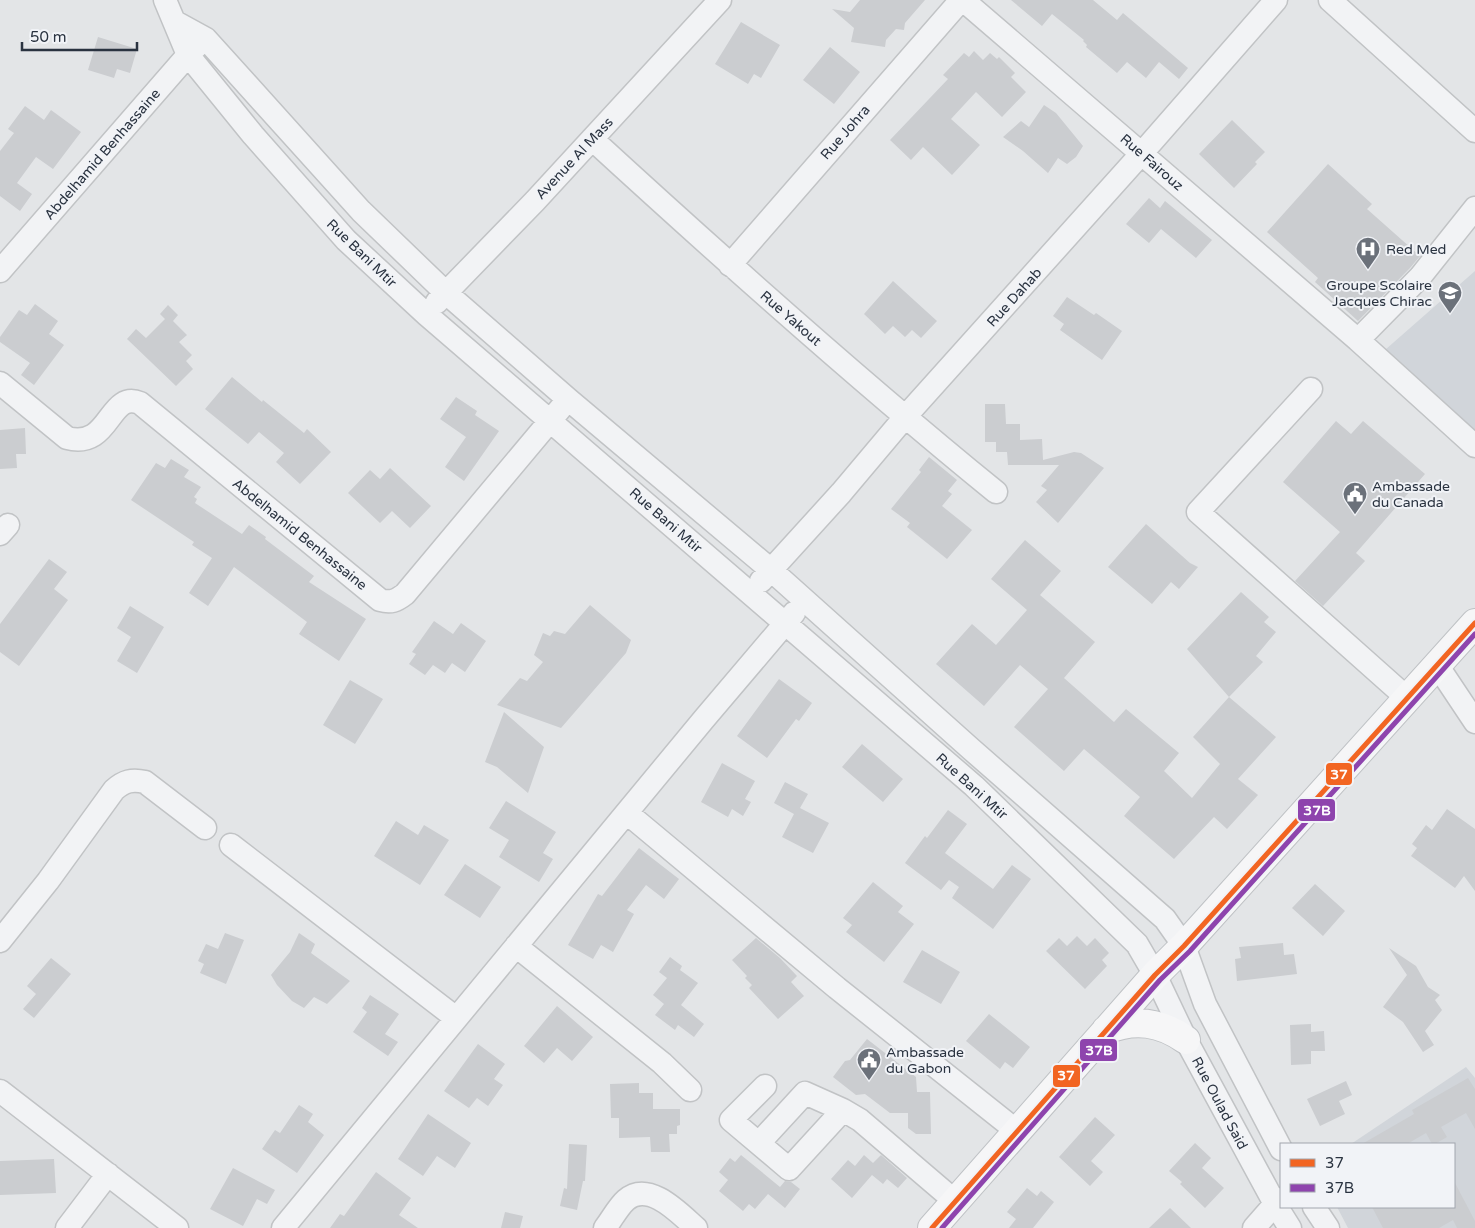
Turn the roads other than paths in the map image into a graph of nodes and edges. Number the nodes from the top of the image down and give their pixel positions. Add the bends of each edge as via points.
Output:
1 (165, 0) edge
2 (720, 0) edge
3 (962, 0) edge
4 (1276, 0) edge
5 (1330, 0) edge
6 (175, 22) junction
7 (206, 38) junction
8 (188, 55) junction
9 (1475, 131) edge
10 (592, 139) junction
11 (1142, 154) junction
12 (1475, 208) edge
13 (730, 265) junction
14 (0, 271) edge
15 (445, 292) junction
16 (427, 315) junction
17 (1358, 340) junction
18 (0, 383) edge
19 (1311, 389) dead end
20 (569, 400) junction
21 (905, 417) junction
22 (550, 420) junction
23 (1475, 446) edge
24 (996, 492) dead end
25 (771, 570) junction
26 (750, 592) junction
27 (804, 601) junction
28 (1475, 623) edge
29 (785, 624) junction
30 (1437, 665) junction
31 (1407, 698) junction
32 (1475, 722) edge
33 (626, 812) junction
34 (205, 828) dead end
35 (231, 846) dead end
36 (0, 941) edge
37 (516, 946) junction
38 (1184, 946) junction
39 (1155, 975) junction
40 (456, 1018) junction
41 (1106, 1030) junction
42 (1186, 1040) junction
43 (765, 1086) dead end
44 (690, 1090) dead end
45 (0, 1091) edge
46 (843, 1110) junction
47 (1018, 1132) junction
48 (759, 1143) junction
49 (1280, 1147) edge
50 (108, 1174) junction
51 (956, 1202) junction
52 (1278, 1202) edge
53 (1281, 1208) edge
54 (1315, 1208) edge
55 (67, 1228) edge
56 (177, 1228) edge
57 (283, 1228) edge
58 (605, 1228) edge
59 (696, 1228) edge
60 (932, 1228) edge
61 (1254, 1228) edge
62 (1290, 1228) edge
63 (1328, 1228) edge

1 - 6 street, Rue Bani Mtir
2 - 10 street, Avenue Al Mass
3 - 11 street, Rue Fairouz
3 - 13 street, Rue Johra
4 - 11 street, Rue Dahab
5 - 9 street
6 - 7 street
6 - 8 street, Rue Bani Mtir
7 - 8 street, Abdelhamid Benhassaine
7 - 15 street, Rue Bani Mtir via 361,212
8 - 14 street, Abdelhamid Benhassaine
8 - 16 street, Rue Bani Mtir via 253,135 346,240
10 - 13 street, Rue Yakout
10 - 15 street, Avenue Al Mass
11 - 17 street, Rue Fairouz
11 - 21 street, Rue Dahab
12 - 17 street via 1420,277
13 - 21 street, Rue Yakout
15 - 16 street, Avenue Al Mass
15 - 20 street, Rue Bani Mtir
16 - 22 street, Rue Bani Mtir
17 - 23 street, Rue Fairouz
18 - 22 street, Abdelhamid Benhassaine via 66,438 75,440 97,434 120,404 129,401 140,403 380,600 389,602 405,594
19 - 31 street via 1198,512
20 - 22 street, Abdelhamid Benhassaine
20 - 25 street, Rue Bani Mtir
21 - 24 street, Rue Yakout
21 - 25 street, Rue Dahab
22 - 26 street, Rue Bani Mtir
25 - 26 street, Rue Dahab
25 - 27 street, Rue Bani Mtir
26 - 29 street, Rue Bani Mtir
27 - 29 street
27 - 38 street, Rue Bani Mtir via 1165,919
28 - 30 main road
29 - 33 street
29 - 39 street, Rue Bani Mtir via 974,786 1137,944
30 - 31 main road
30 - 32 street
31 - 38 main road
33 - 37 street
33 - 47 street via 837,988
34 - 36 street via 145,782 137,780 121,784
35 - 40 street
37 - 40 street
37 - 44 street via 662,1063
38 - 39 main road
38 - 49 street via 1205,1004
39 - 41 main road
39 - 42 street, Rue Oulad Said
40 - 57 street
41 - 42 main road via 1133,1022 1147,1023 1168,1029
41 - 47 main road
42 - 52 street, Rue Oulad Said
43 - 48 street via 731,1120
45 - 50 street
46 - 48 street via 805,1093
46 - 48 street via 789,1169
46 - 51 street via 860,1120
47 - 51 main road
50 - 55 street
50 - 56 street
51 - 60 main road
52 - 61 street
53 - 62 street, Rue Oulad Said
54 - 63 street
58 - 59 street via 631,1196 648,1194 657,1197

